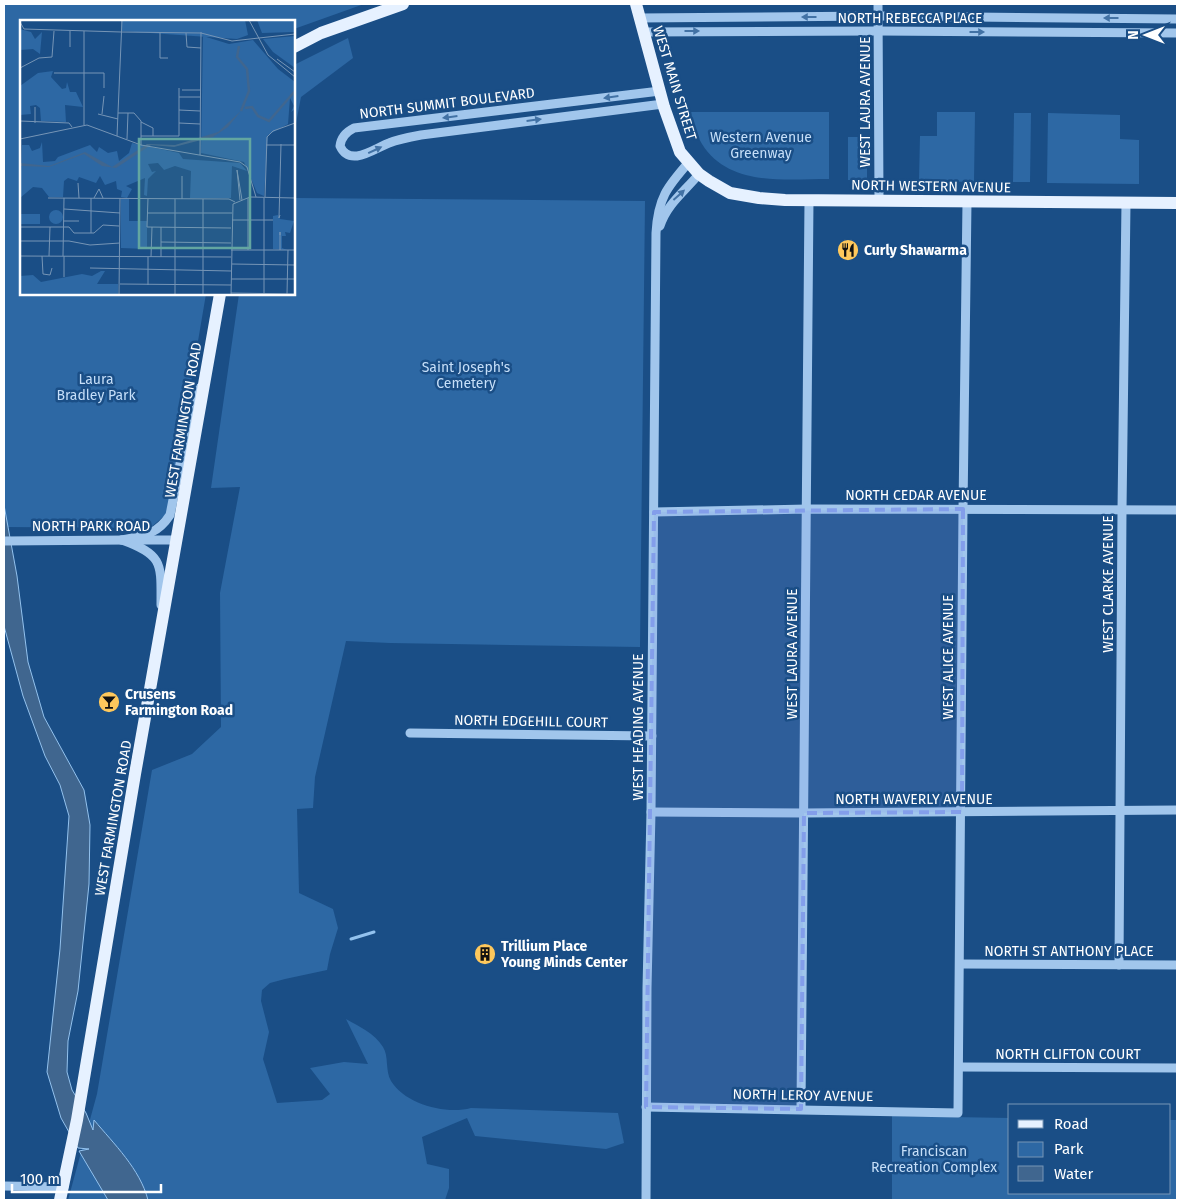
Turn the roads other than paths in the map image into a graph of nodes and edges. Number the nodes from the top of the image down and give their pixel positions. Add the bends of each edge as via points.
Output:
1 (403, 4) edge
2 (636, 4) edge
3 (878, 4) edge
4 (878, 16) junction
5 (639, 18) junction
6 (1177, 19) edge
7 (878, 31) junction
8 (643, 32) junction
9 (1177, 33) edge
10 (295, 46) edge
11 (660, 91) junction
12 (663, 104) junction
13 (694, 168) junction
14 (809, 200) junction
15 (879, 200) junction
16 (967, 202) junction
17 (1126, 203) junction
18 (1177, 203) edge
19 (656, 253) junction
20 (220, 295) edge
21 (209, 356) junction
22 (807, 509) junction
23 (962, 509) junction
24 (1122, 510) junction
25 (1177, 510) edge
26 (654, 512) junction
27 (4, 540) edge
28 (122, 540) junction
29 (177, 540) junction
30 (160, 634) junction
31 (410, 733) dead end
32 (652, 736) junction
33 (1120, 810) junction
34 (1177, 810) edge
35 (651, 812) junction
36 (962, 812) junction
37 (804, 813) junction
38 (960, 964) junction
39 (1119, 965) junction
40 (1177, 965) edge
41 (959, 1067) junction
42 (1177, 1068) edge
43 (646, 1107) junction
44 (801, 1109) junction
45 (958, 1113) joint
46 (4, 1186) edge
47 (64, 1187) junction
48 (60, 1200) edge
49 (646, 1200) edge

1 - 10 main road via 321,33
2 - 5 main road, WEST MAIN STREET
3 - 4 street, WEST LAURA AVENUE
4 -> 5 street, NORTH REBECCA PLACE
6 -> 4 street, NORTH REBECCA PLACE
4 - 7 street, WEST LAURA AVENUE
5 - 8 main road, WEST MAIN STREET
8 -> 7 street, NORTH REBECCA PLACE
7 -> 9 street, NORTH REBECCA PLACE
7 - 15 street, WEST LAURA AVENUE
8 - 11 main road, WEST MAIN STREET
11 - 12 main road, WEST MAIN STREET
11 -> 12 street, NORTH SUMMIT BOULEVARD via 354,128 344,135 340,146 345,154 357,156 420,135
12 - 13 main road, WEST MAIN STREET via 680,152
13 - 14 main road, NORTH WESTERN AVENUE via 719,187 744,196
19 -> 13 street, WEST HEADING AVENUE via 658,231 666,212 683,192
13 - 19 street, WEST HEADING AVENUE via 668,187 662,198 657,218
14 - 15 main road, NORTH WESTERN AVENUE
14 - 22 street, WEST LAURA AVENUE
15 - 16 main road, NORTH WESTERN AVENUE
16 - 17 main road, NORTH WESTERN AVENUE
16 - 23 street, WEST ALICE AVENUE
17 - 18 main road, NORTH WESTERN AVENUE
17 - 24 street, WEST CLARKE AVENUE
19 - 26 street, WEST HEADING AVENUE
20 - 21 main road, WEST FARMINGTON ROAD
21 - 28 street via 189,418 170,515 163,525 147,535
21 - 29 main road, WEST FARMINGTON ROAD
22 - 23 street, NORTH CEDAR AVENUE
22 - 26 street, NORTH CEDAR AVENUE
22 - 37 street, WEST LAURA AVENUE
23 - 24 street, NORTH CEDAR AVENUE
23 - 36 street, WEST ALICE AVENUE
24 - 25 street, NORTH CEDAR AVENUE
24 - 33 street, WEST CLARKE AVENUE
26 - 32 street, WEST HEADING AVENUE
27 - 28 street, NORTH PARK ROAD
28 - 29 street, NORTH PARK ROAD
28 - 30 street via 152,554 160,568
29 - 30 main road, WEST FARMINGTON ROAD
30 - 47 main road, WEST FARMINGTON ROAD
31 - 32 street, NORTH EDGEHILL COURT
32 - 35 street, WEST HEADING AVENUE
33 - 34 street, NORTH WAVERLY AVENUE
33 - 36 street, NORTH WAVERLY AVENUE
33 - 39 street, WEST CLARKE AVENUE
35 - 37 street, NORTH WAVERLY AVENUE
35 - 43 street, WEST HEADING AVENUE
36 - 37 street, NORTH WAVERLY AVENUE
36 - 38 street, WEST ALICE AVENUE
37 - 44 street, WEST LAURA AVENUE
38 - 39 street, NORTH ST ANTHONY PLACE
38 - 41 street, WEST ALICE AVENUE
39 - 40 street, NORTH ST ANTHONY PLACE
41 - 42 street, NORTH CLIFTON COURT
41 - 45 street, WEST ALICE AVENUE
43 - 44 street, NORTH LEROY AVENUE
43 - 49 street, WEST HEADING AVENUE
44 - 45 street, NORTH LEROY AVENUE
46 - 47 street
47 - 48 main road, WEST FARMINGTON ROAD

